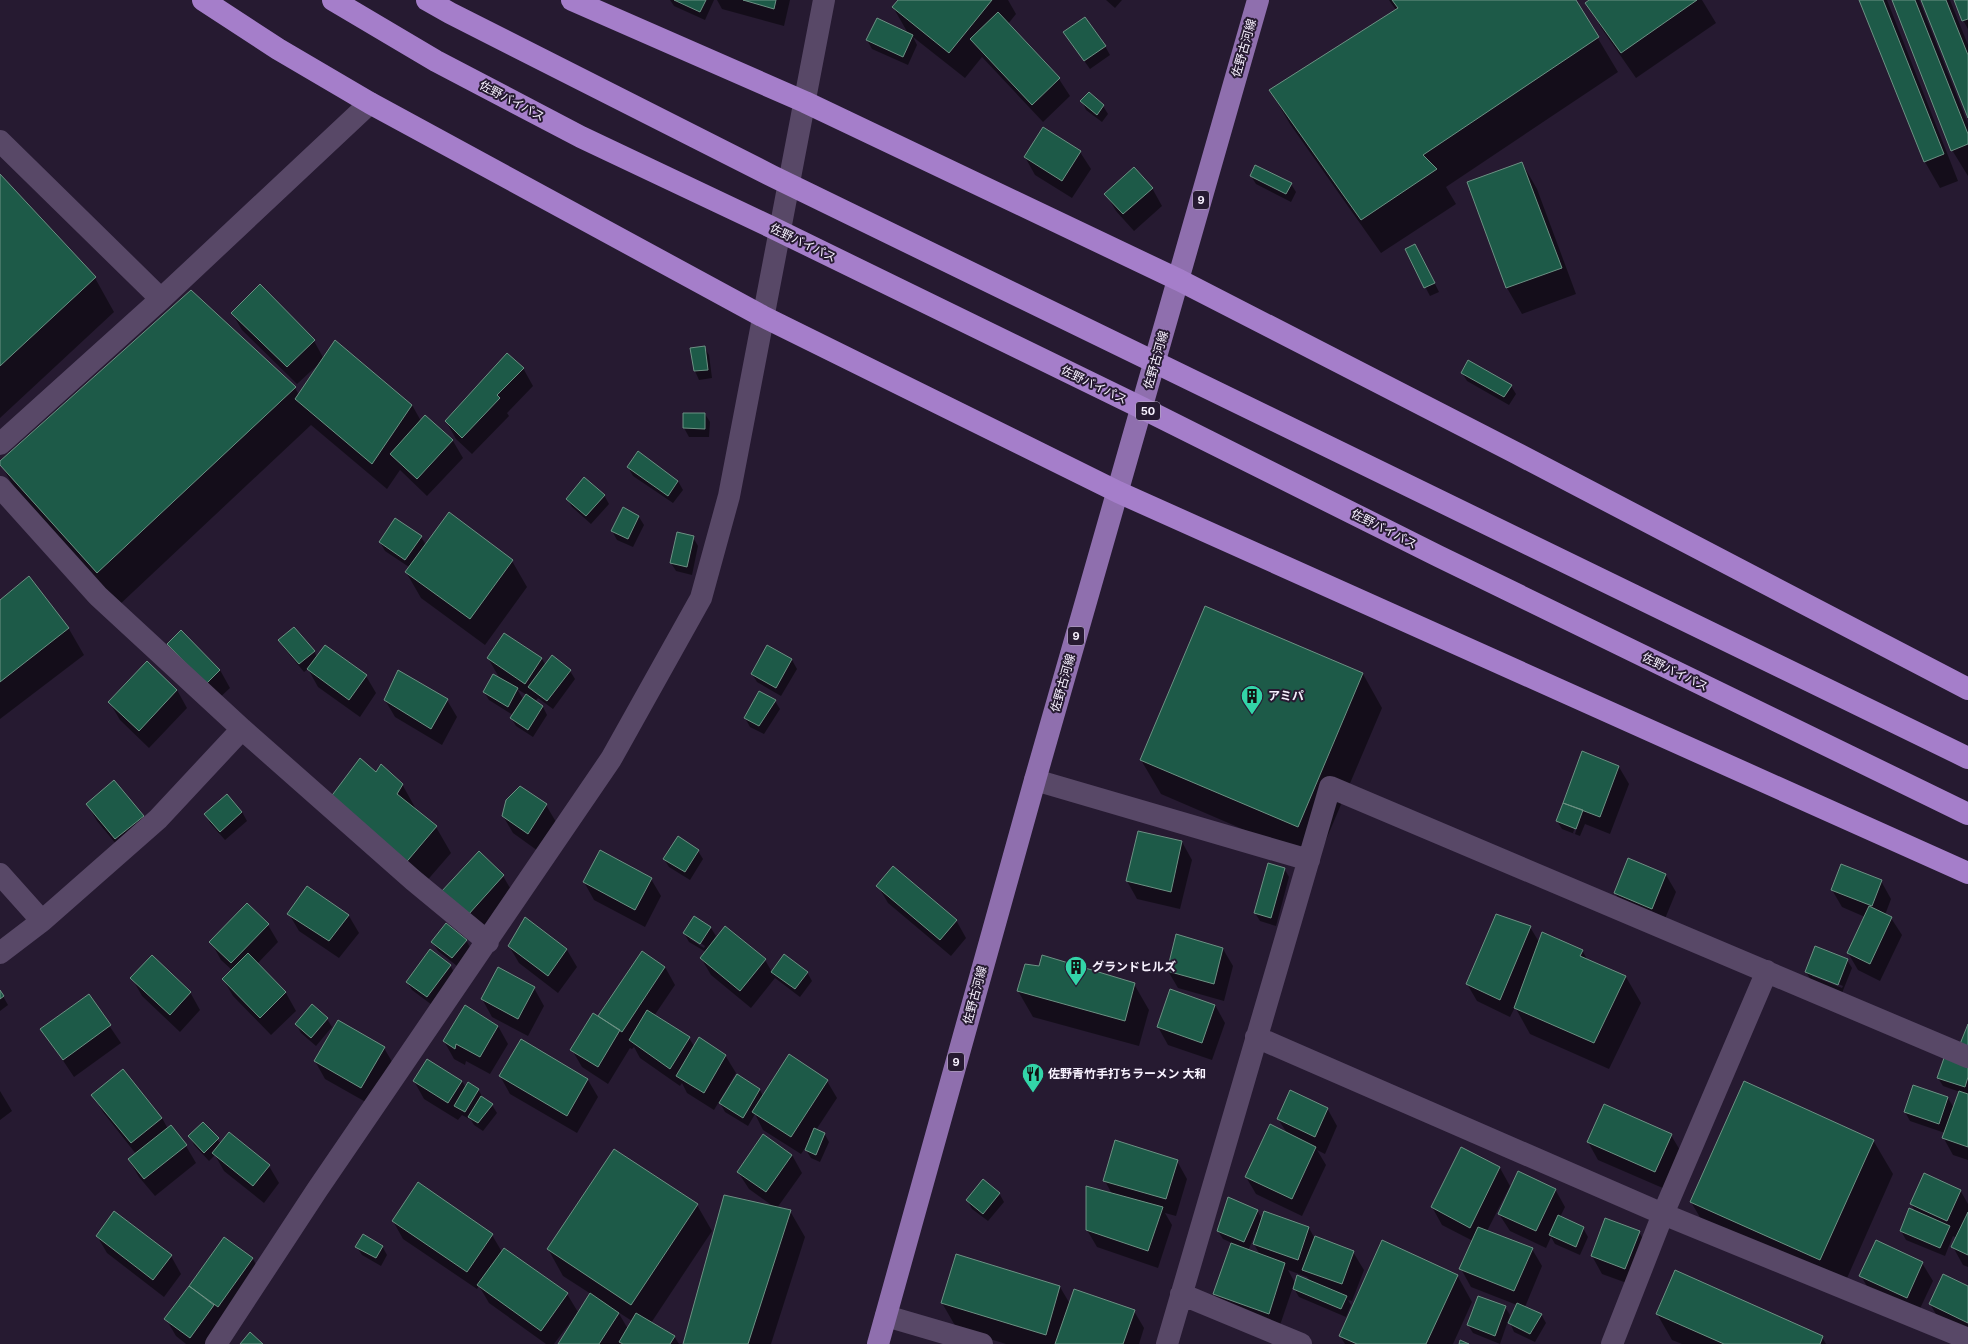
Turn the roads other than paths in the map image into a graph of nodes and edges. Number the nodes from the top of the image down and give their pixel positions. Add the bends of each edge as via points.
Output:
1 (203, 0) edge
2 (333, 0) edge
3 (427, 0) edge
4 (572, 0) edge
5 (824, 0) edge
6 (1258, 0) edge
7 (805, 102) junction
8 (370, 103) junction
9 (0, 140) edge
10 (1179, 280) junction
11 (161, 299) junction
12 (762, 316) junction
13 (0, 444) edge
14 (0, 487) edge
15 (1118, 492) junction
16 (1968, 689) edge
17 (242, 729) junction
18 (1968, 758) edge
19 (1035, 780) junction
20 (1968, 814) edge
21 (1309, 860) junction
22 (1968, 873) edge
23 (0, 874) edge
24 (42, 921) junction
25 (488, 942) junction
26 (0, 953) edge
27 (1767, 971) junction
28 (1256, 1037) junction
29 (1968, 1057) edge
30 (1663, 1214) junction
31 (1181, 1294) junction
32 (886, 1316) junction
33 (1968, 1339) edge
34 (216, 1344) edge
35 (878, 1344) edge
36 (982, 1344) edge
37 (1167, 1344) edge
38 (1301, 1344) edge
39 (1612, 1344) edge

1 - 8 highway
2 - 20 highway, 佐野バイパス / 50, bridge via 436,61 581,137 1126,400 1438,556
3 - 18 highway, bridge via 779,179
4 - 7 highway
5 - 7 street
6 - 10 main road, 佐野古河線 / 9
7 - 10 highway
7 - 12 street
8 - 11 street
8 - 12 highway
9 - 11 street
10 - 15 main road, 佐野古河線 / 9
10 - 16 highway
11 - 13 street
12 - 15 highway
12 - 25 street via 729,496 701,598 611,759
14 - 17 street via 98,596
15 - 19 main road, 佐野古河線 / 9
15 - 22 highway
17 - 24 street via 158,819
17 - 25 street via 412,880
19 - 21 street
19 - 32 main road, 佐野古河線 / 9
21 - 27 street via 1330,788
21 - 28 street
23 - 24 street
24 - 26 street
25 - 34 street via 317,1190
27 - 29 street
27 - 30 street
28 - 30 street
28 - 31 street
30 - 33 street
30 - 39 street
31 - 37 street
31 - 38 street
32 - 35 main road, 佐野古河線 / 9
32 - 36 street

